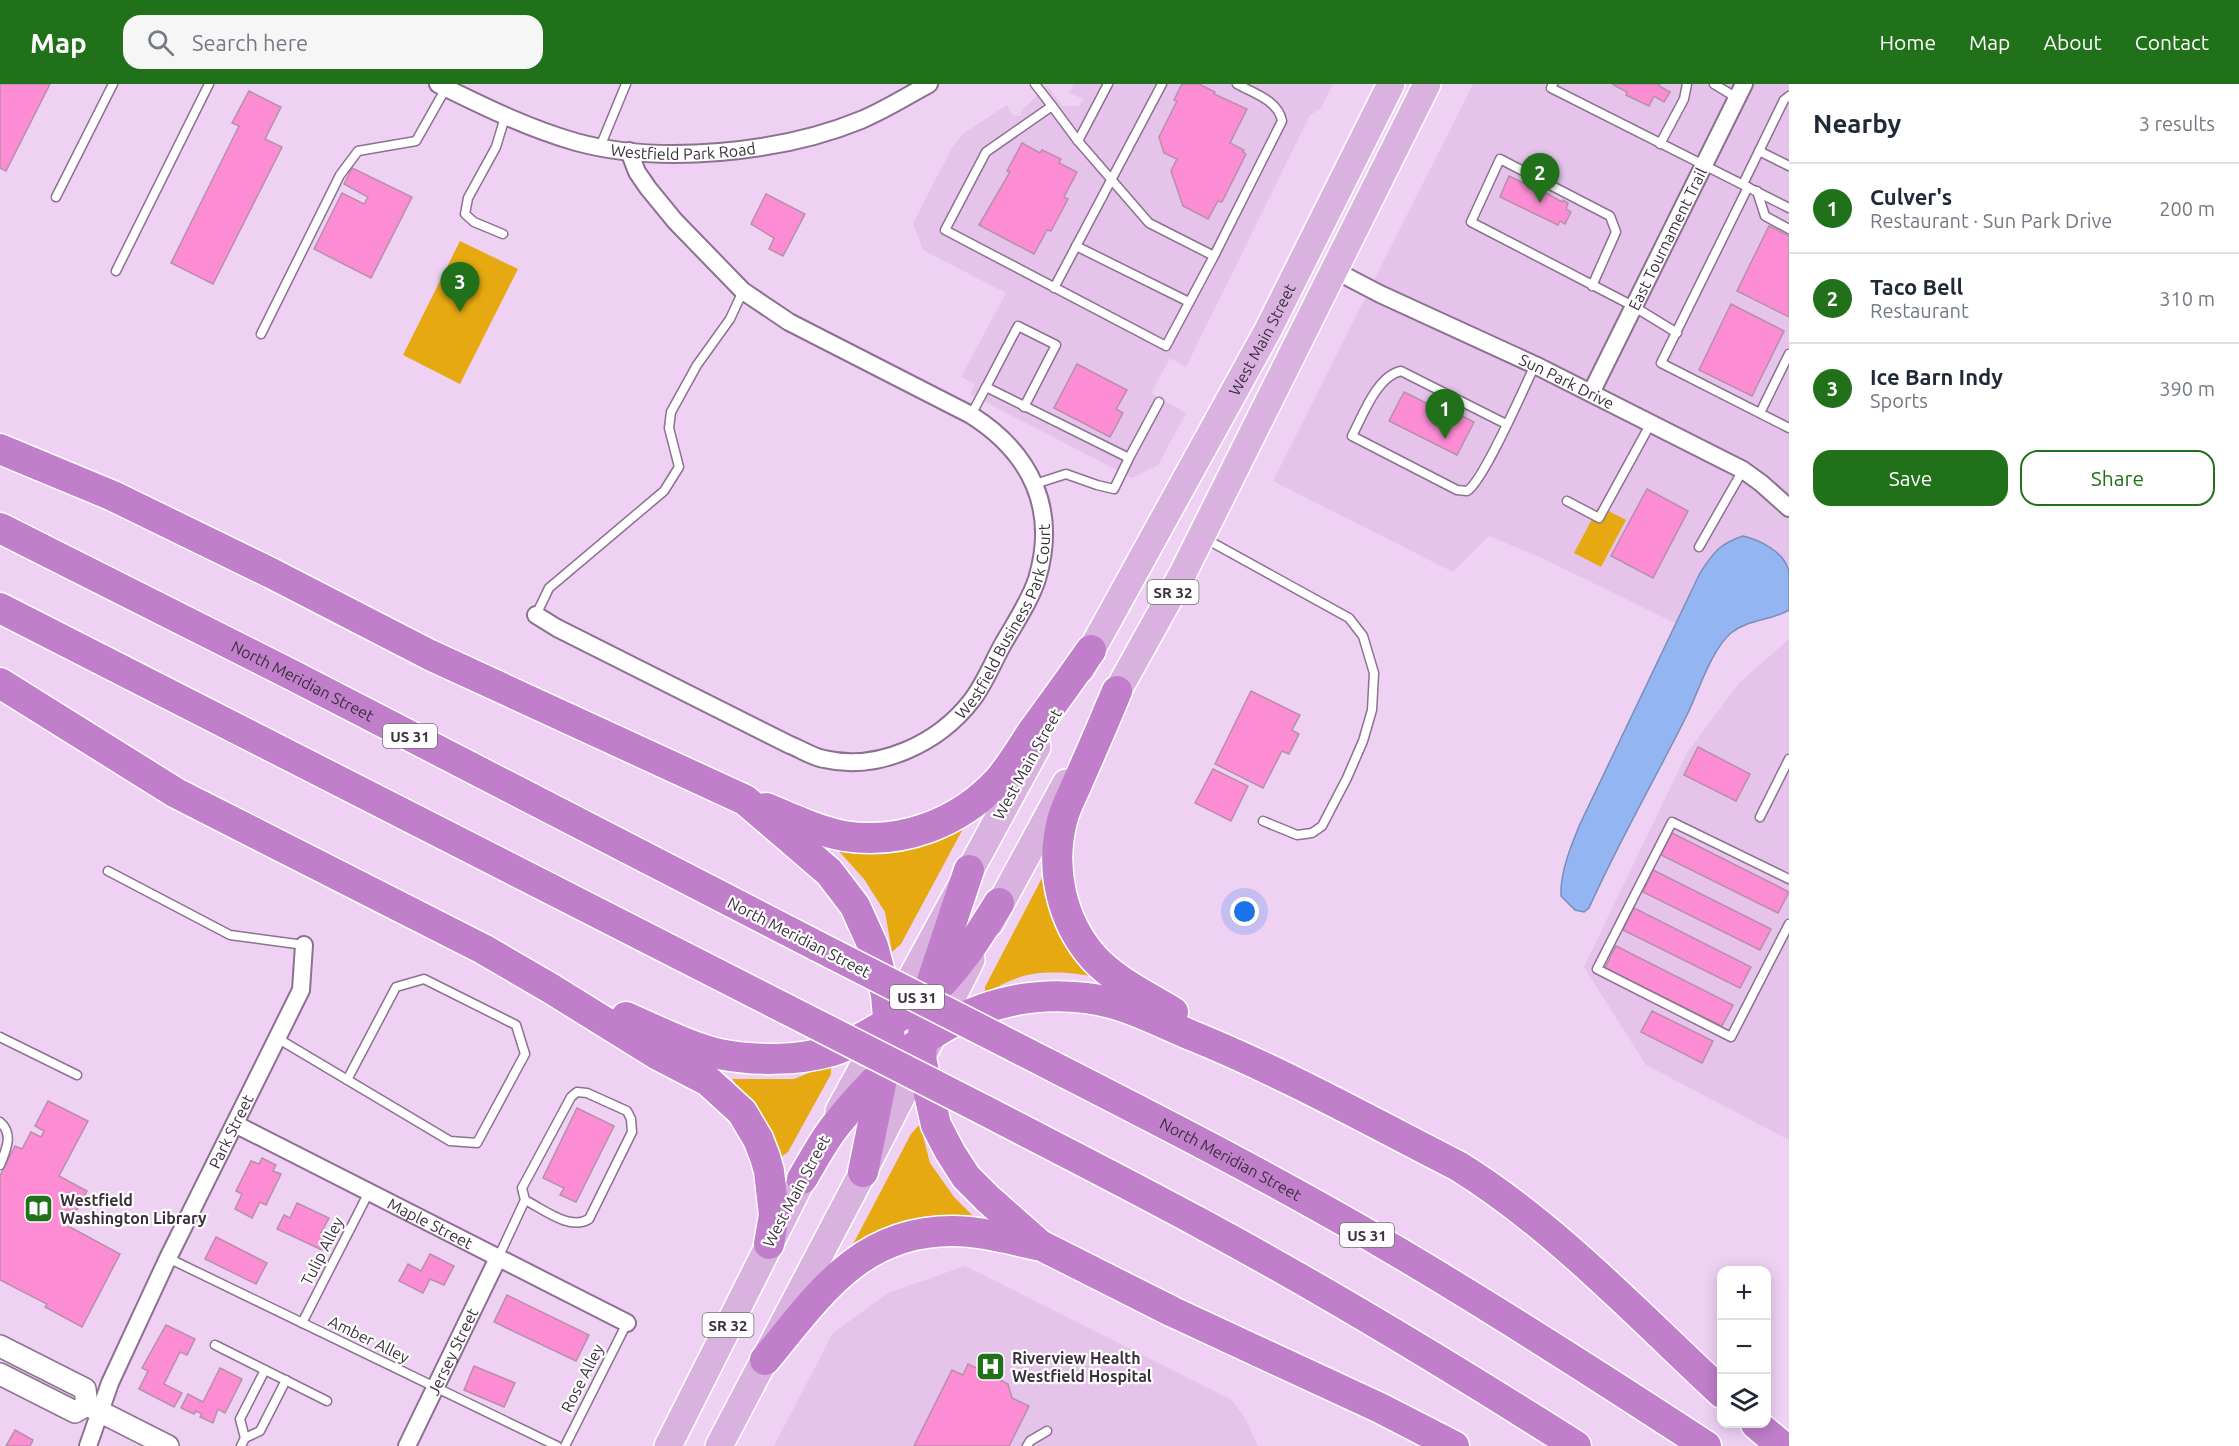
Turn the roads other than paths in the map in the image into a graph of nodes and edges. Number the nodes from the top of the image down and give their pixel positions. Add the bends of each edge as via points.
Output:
1 (113, 84) edge
2 (209, 84) edge
3 (626, 84) edge
4 (929, 84) edge
5 (1035, 84) edge
6 (1108, 84) edge
7 (1162, 84) edge
8 (1237, 84) edge
9 (1391, 84) edge
10 (1427, 84) edge
11 (1553, 84) edge
12 (1687, 84) edge
13 (1714, 84) edge
14 (442, 86) edge
15 (1740, 91) edge
16 (1789, 96) edge
17 (1052, 106) junction
18 (505, 117) junction
19 (1078, 141) junction
20 (1660, 144) junction
21 (600, 147) junction
22 (629, 151) junction
23 (1759, 151) junction
24 (1703, 164) junction
25 (1789, 166) edge
26 (1111, 179) junction
27 (1745, 186) junction
28 (1757, 191) junction
29 (56, 197) dead end
30 (1789, 208) edge
31 (1789, 229) edge
32 (503, 234) dead end
33 (1076, 246) junction
34 (1214, 256) junction
35 (1334, 270) junction
36 (116, 271) dead end
37 (1592, 286) junction
38 (1054, 288) junction
39 (743, 291) junction
40 (1189, 302) junction
41 (1633, 306) junction
42 (1677, 333) junction
43 (261, 334) dead end
44 (1789, 354) edge
45 (1535, 365) junction
46 (986, 387) junction
47 (1591, 393) junction
48 (1159, 402) dead end
49 (1024, 406) junction
50 (1760, 413) junction
51 (971, 416) junction
52 (1651, 423) junction
53 (1506, 424) junction
54 (1789, 428) edge
55 (0, 449) edge
56 (1129, 458) junction
57 (1743, 470) junction
58 (1035, 484) junction
59 (1567, 501) dead end
60 (1787, 502) edge
61 (0, 528) edge
62 (1201, 537) junction
63 (1699, 547) dead end
64 (0, 608) edge
65 (536, 615) joint
66 (1091, 650) junction
67 (0, 683) edge
68 (1117, 691) junction
69 (1789, 759) edge
70 (745, 800) junction
71 (1760, 817) dead end
72 (1263, 820) dead end
73 (969, 870) junction
74 (108, 871) dead end
75 (1789, 879) edge
76 (999, 903) junction
77 (1789, 924) edge
78 (304, 945) joint
79 (550, 988) junction
80 (926, 999) junction
81 (888, 1021) junction
82 (0, 1038) edge
83 (277, 1038) junction
84 (925, 1044) junction
85 (1241, 1056) junction
86 (885, 1069) junction
87 (77, 1075) dead end
88 (347, 1080) junction
89 (0, 1122) edge
90 (235, 1124) junction
91 (0, 1165) edge
92 (863, 1172) junction
93 (802, 1179) junction
94 (369, 1192) junction
95 (525, 1200) junction
96 (769, 1244) junction
97 (1040, 1245) junction
98 (168, 1258) junction
99 (498, 1258) junction
100 (302, 1323) junction
101 (627, 1323) joint
102 (215, 1345) dead end
103 (0, 1346) edge
104 (765, 1360) junction
105 (265, 1370) junction
106 (0, 1374) edge
107 (286, 1380) junction
108 (435, 1388) junction
109 (1717, 1388) edge
110 (327, 1401) dead end
111 (94, 1408) junction
112 (1761, 1428) edge
113 (1047, 1431) dead end
114 (243, 1442) edge
115 (88, 1446) edge
116 (168, 1446) edge
117 (407, 1446) edge
118 (557, 1446) edge
119 (565, 1446) edge
120 (668, 1446) edge
121 (719, 1446) edge
122 (1027, 1446) edge
123 (1454, 1446) edge
124 (1576, 1446) edge
125 (1706, 1446) edge
126 (1782, 1446) edge

1 - 29 lane
2 - 36 lane
3 - 21 lane
4 - 22 street, Westfield Park Road via 862,120 797,141 727,151
5 - 17 lane
6 - 19 lane
7 - 26 lane
8 - 34 lane via 1274,104 1282,121
9 - 66 main road, West Main Street / SR 32 via 1268,330
10 - 35 main road, West Main Street / SR 32
11 - 20 lane via 1551,88
12 - 20 lane via 1684,99
13 - 15 lane
14 - 18 street, Westfield Park Road
14 - 43 lane via 416,141 358,151 340,175
15 - 24 street, East Tournament Trail
16 - 23 lane
17 - 19 lane
17 - 38 lane via 986,152 945,230
18 - 21 street, Westfield Park Road
18 - 32 lane via 496,147 468,198 465,214
19 - 26 lane
20 - 24 lane
21 - 22 street, Westfield Park Road
22 - 39 street, Westfield Business Park Court via 648,188
23 - 25 lane
23 - 27 lane
24 - 27 lane
24 - 41 street, East Tournament Trail
26 - 33 lane
26 - 34 lane via 1149,223
27 - 28 lane
27 - 42 lane
28 - 30 lane
28 - 31 lane via 1765,216
33 - 38 lane
33 - 40 lane
34 - 40 lane
35 - 45 street, Sun Park Drive
35 - 62 main road, West Main Street / SR 32
37 - 37 lane via 1471,222 1500,159 1601,210 1613,221 1616,232
37 - 41 lane
38 - 40 lane via 1166,346
39 - 51 street, Westfield Business Park Court via 789,322
39 - 65 lane via 730,319 696,365 671,412 669,428 679,467 674,477 664,491 549,588
41 - 42 lane
41 - 47 street, East Tournament Trail
42 - 50 lane via 1662,363
44 - 50 lane
45 - 47 street, Sun Park Drive
45 - 53 lane
46 - 49 lane
46 - 49 lane via 1018,326 1056,345
46 - 51 lane
47 - 52 street, Sun Park Drive
48 - 56 lane
49 - 56 lane
50 - 54 lane
51 - 58 street, Westfield Business Park Court via 990,427 1014,451
52 - 57 street, Sun Park Drive
52 - 59 lane via 1599,518
53 - 53 lane via 1401,371 1381,382 1352,436 1463,492 1477,482
55 - 70 highway via 122,500 430,655
56 - 58 lane via 1113,489 1066,474
57 - 60 street, Sun Park Drive
57 - 63 lane
58 - 65 street, Westfield Business Park Court via 1044,519 1044,548 1036,580 974,698 953,722 927,741 878,759 852,763 822,759
61 - 125 highway, North Meridian Street / US 31, bridge via 1229,1158 1390,1248
62 - 68 main road, West Main Street / SR 32
62 - 72 lane via 1349,618 1363,636 1374,673 1372,710 1362,741 1322,826 1312,833 1297,835
64 - 124 highway, bridge via 1161,1201 1436,1359
66 - 70 highway via 1012,764 985,793 954,817 905,834 845,836
66 - 73 main road, West Main Street / SR 32
67 - 79 highway via 176,793 483,949
68 - 76 main road, West Main Street / SR 32
68 - 85 highway via 1062,819 1057,864 1063,906 1085,946 1108,970
69 - 71 lane
70 - 81 highway via 829,872 851,899 873,946
73 - 80 highway
73 - 81 main road, West Main Street / SR 32
74 - 78 lane via 230,935
75 - 77 lane via 1672,822 1597,969 1731,1037
76 - 80 highway via 964,956
76 - 84 main road, West Main Street / SR 32
78 - 83 street, Park Street via 301,990
79 - 81 highway via 685,1043 746,1058 832,1051
79 - 96 highway via 708,1081 742,1112 758,1139 769,1171 774,1215
80 - 81 highway
80 - 84 highway
81 - 86 highway
81 - 93 main road, West Main Street / SR 32
82 - 87 lane
83 - 88 lane
83 - 90 street, Park Street
84 - 85 highway via 992,1005 1030,997 1086,998 1130,1010
84 - 86 highway
84 - 92 main road, West Main Street / SR 32
84 - 97 highway via 934,1119 950,1152 966,1177
85 - 109 highway via 1458,1166 1500,1193 1566,1247
86 - 92 highway
86 - 93 highway via 834,1126
88 - 88 lane via 450,1141 477,1143 525,1054 516,1025 424,979 396,987
89 - 91 lane via 7,1128 9,1141
90 - 94 street, Maple Street
90 - 98 street, Park Street
92 - 104 main road, West Main Street / SR 32
93 - 96 main road, West Main Street / SR 32
94 - 99 street, Maple Street
94 - 100 lane, Tulip Alley
95 - 95 lane via 522,1188 571,1097 577,1092 587,1093 627,1111 632,1132 589,1218 572,1224
95 - 99 lane
96 - 120 main road, West Main Street / SR 32
97 - 104 highway via 954,1231 909,1236 869,1252 831,1282
97 - 123 highway
98 - 100 lane, Amber Alley
98 - 111 street, Park Street via 110,1383
99 - 101 street, Maple Street
99 - 108 street, Jersey Street
100 - 108 lane, Amber Alley
101 - 119 lane, Rose Alley
102 - 105 lane
103 - 111 street via 85,1389
104 - 121 main road, West Main Street / SR 32
105 - 107 lane
105 - 114 lane via 240,1419
106 - 111 street via 75,1412
107 - 110 lane
107 - 114 lane via 260,1431
108 - 117 street, Jersey Street
108 - 118 lane, Amber Alley
111 - 115 street, Park Street
111 - 116 street
112 - 126 highway
113 - 122 lane

